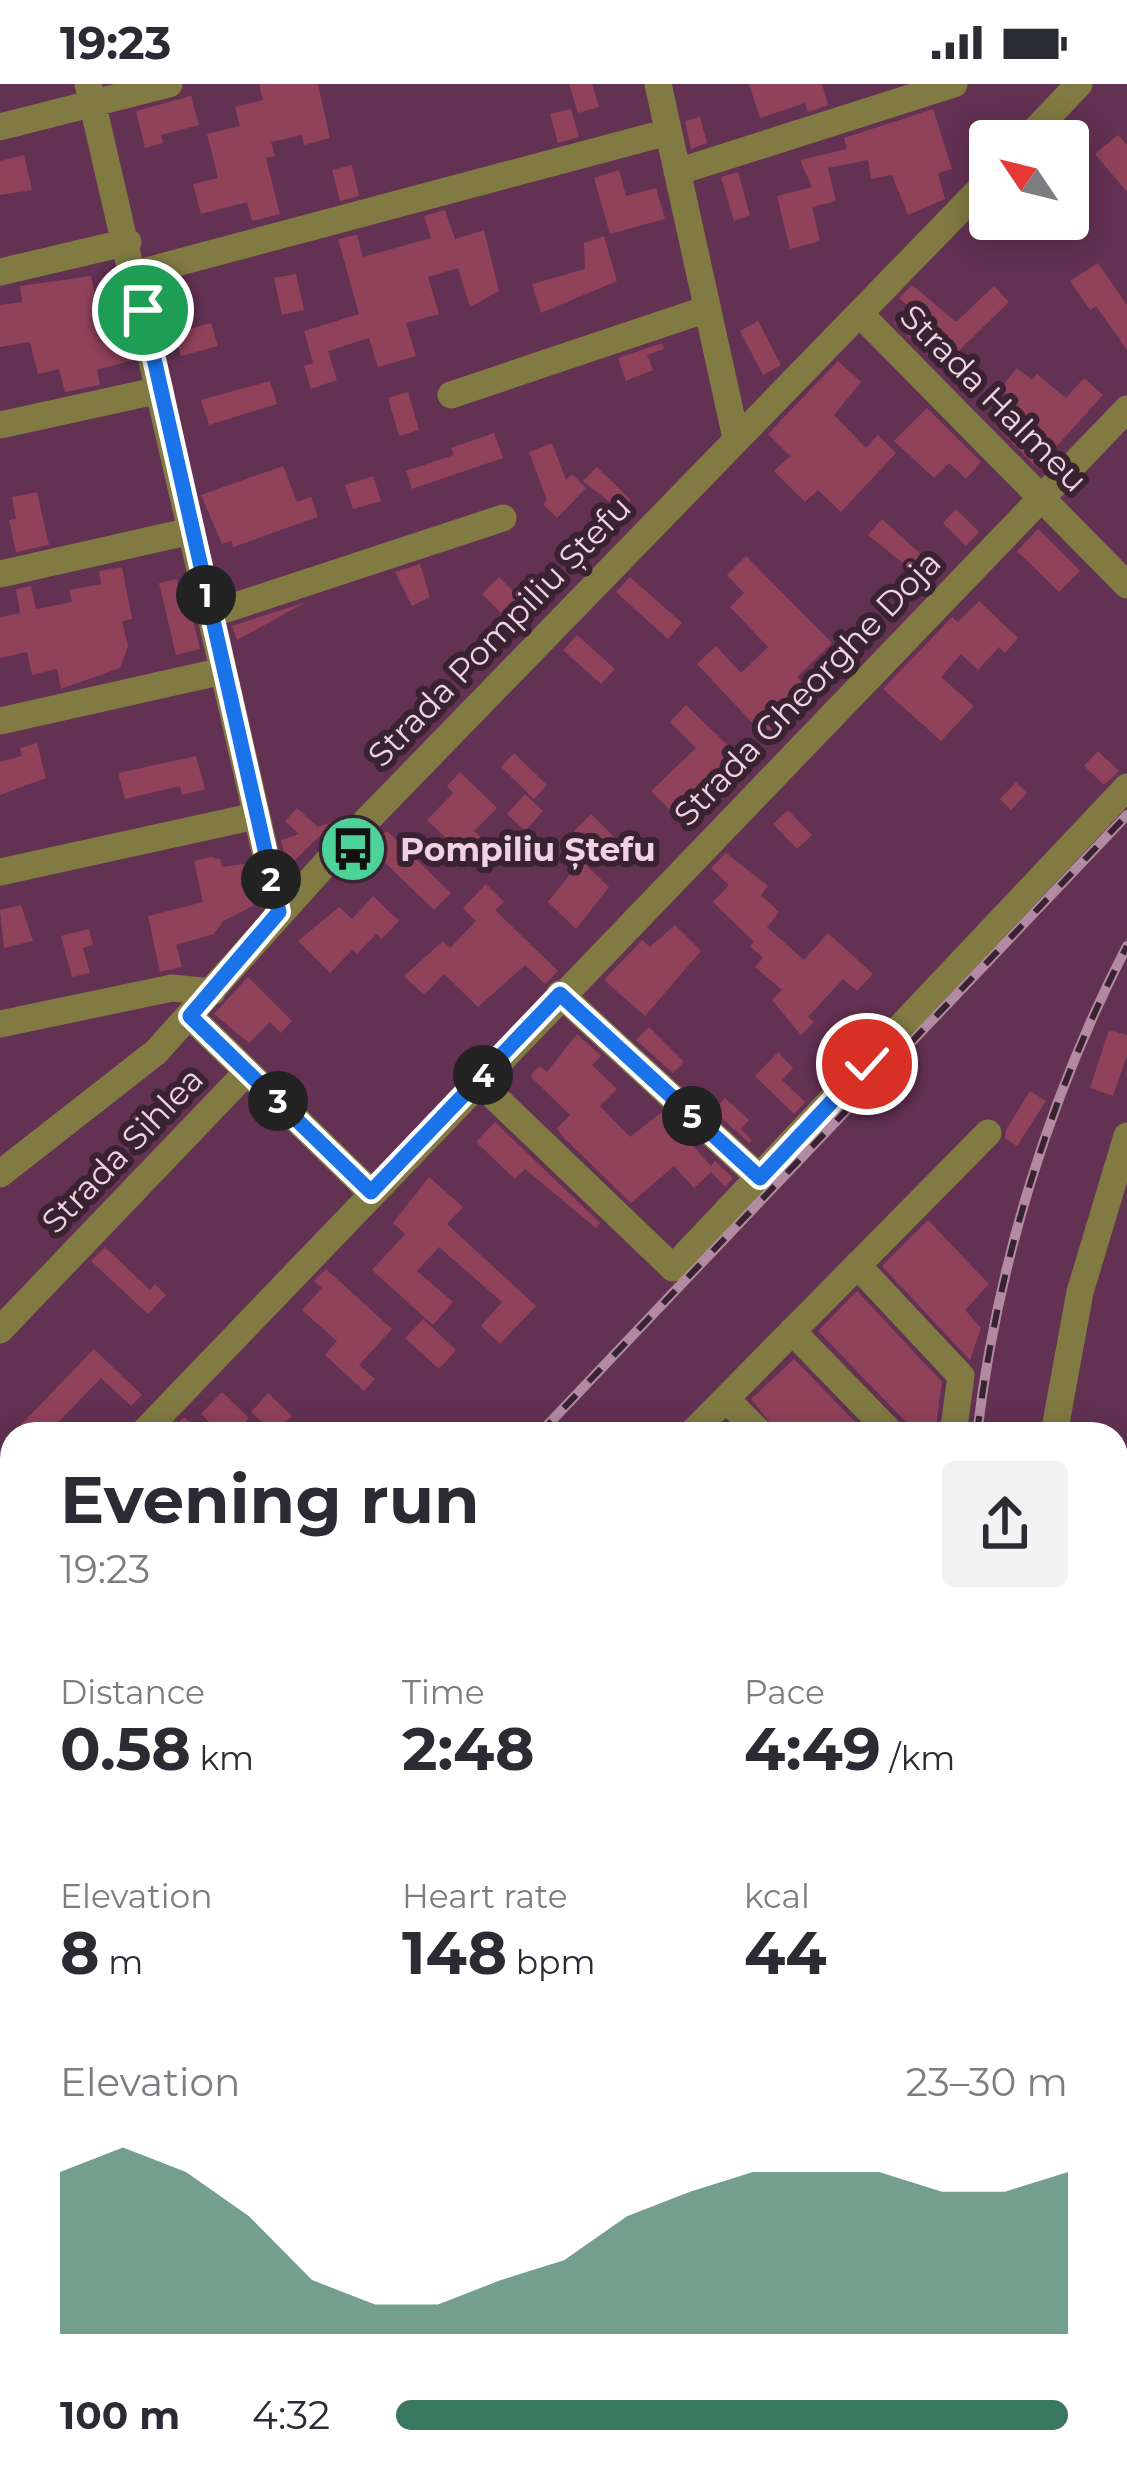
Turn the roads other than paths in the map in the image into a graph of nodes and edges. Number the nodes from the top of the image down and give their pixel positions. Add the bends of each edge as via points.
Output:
1 (170, 84) edge
2 (658, 84) edge
3 (954, 84) edge
4 (1079, 84) edge
5 (90, 96) edge
6 (1045, 120) edge
7 (0, 127) edge
8 (668, 132) junction
9 (677, 172) junction
10 (969, 201) edge
11 (128, 242) junction
12 (0, 272) edge
13 (135, 274) junction
14 (707, 309) junction
15 (860, 314) junction
16 (160, 390) junction
17 (451, 395) dead end
18 (1127, 410) edge
19 (0, 424) edge
20 (736, 437) junction
21 (1042, 496) junction
22 (503, 518) dead end
23 (191, 531) junction
24 (0, 574) edge
25 (1127, 585) edge
26 (211, 614) junction
27 (223, 671) junction
28 (0, 721) edge
29 (1127, 787) edge
30 (256, 816) junction
31 (0, 872) edge
32 (279, 912) junction
33 (212, 992) junction
34 (560, 994) junction
35 (190, 1016) junction
36 (0, 1024) edge
37 (247, 1072) junction
38 (478, 1081) junction
39 (988, 1132) dead end
40 (1127, 1136) edge
41 (0, 1174) edge
42 (760, 1178) junction
43 (371, 1192) junction
44 (857, 1265) junction
45 (0, 1330) edge
46 (792, 1331) junction
47 (726, 1399) junction
48 (153, 1422) edge
49 (703, 1422) edge
50 (748, 1422) edge
51 (880, 1422) edge
52 (955, 1422) edge
53 (1056, 1422) edge

1 - 5 street
2 - 8 street
3 - 9 street
4 - 6 street
5 - 7 street
5 - 11 street
8 - 9 street
8 - 13 street
9 - 14 street
10 - 15 street, Strada Pompiliu Ștefu
11 - 12 street
11 - 13 street
13 - 16 street
14 - 17 street
14 - 20 street
15 - 20 street, Strada Pompiliu Ștefu
15 - 21 street, Strada Halmeu
16 - 19 street
16 - 23 street
18 - 21 street, Strada Gheorghe Doja
20 - 32 street, Strada Pompiliu Ștefu
21 - 25 street, Strada Halmeu
21 - 34 street, Strada Gheorghe Doja
22 - 26 street
23 - 24 street
23 - 26 street
26 - 27 street
27 - 28 street
27 - 30 street
29 - 42 street
30 - 31 street
30 - 32 street
32 - 33 street, Strada Pompiliu Ștefu
33 - 35 street, Strada Pompiliu Ștefu
33 - 36 street via 172,988
34 - 38 street, Strada Gheorghe Doja
34 - 42 street
35 - 37 street, Strada Sihlea
35 - 41 street, Strada Pompiliu Ștefu via 118,1086
37 - 43 street, Strada Sihlea
37 - 45 street, Strada Sihlea
38 - 42 street via 673,1268
38 - 43 street, Strada Gheorghe Doja
39 - 44 street
40 - 53 street via 1084,1276
43 - 48 street, Strada Gheorghe Doja
44 - 46 street
44 - 52 street via 962,1376
46 - 47 street
46 - 51 street
47 - 49 street
47 - 50 street

